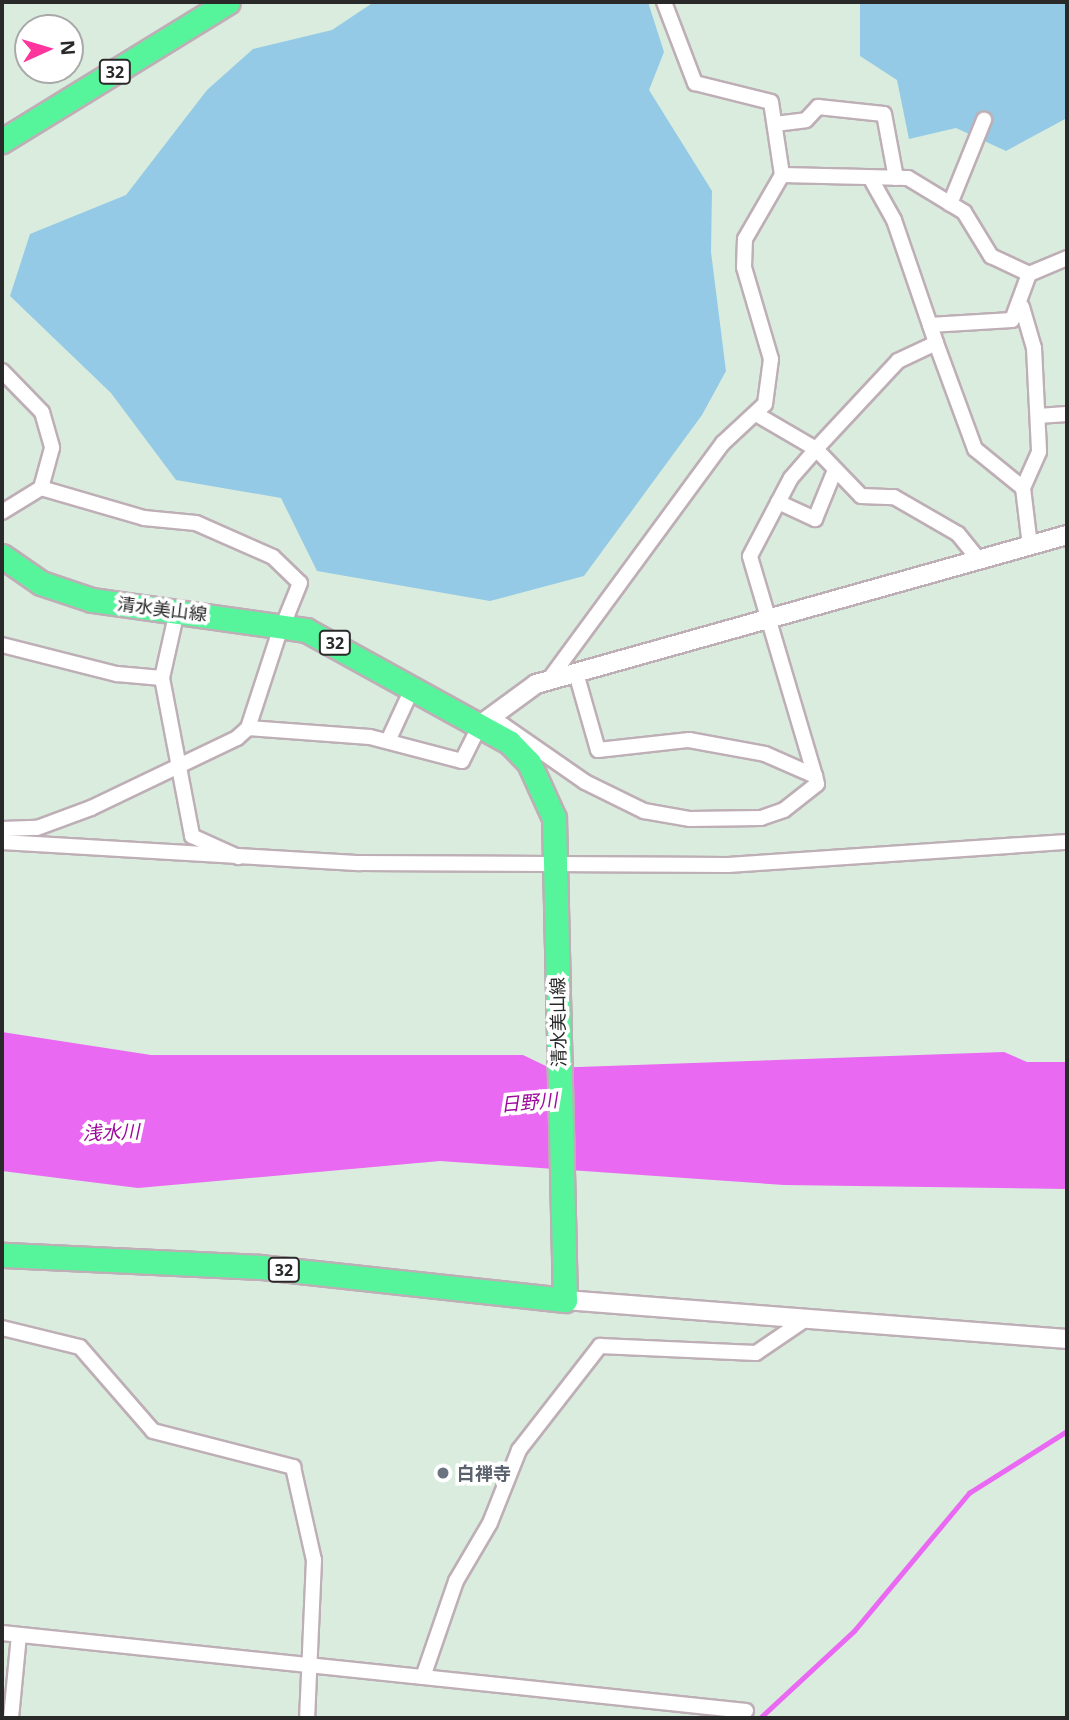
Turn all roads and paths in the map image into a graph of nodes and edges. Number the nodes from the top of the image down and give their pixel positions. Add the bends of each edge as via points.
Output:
1 (228, 2) edge
2 (664, 2) edge
3 (984, 120) dead end
4 (775, 124) junction
5 (2, 141) edge
6 (782, 175) junction
7 (896, 178) junction
8 (871, 179) junction
9 (950, 204) junction
10 (1067, 258) edge
11 (1029, 274) junction
12 (1022, 307) junction
13 (930, 325) junction
14 (936, 343) junction
15 (2, 371) edge
16 (756, 414) junction
17 (1067, 414) edge
18 (1038, 416) junction
19 (816, 449) junction
20 (835, 470) junction
21 (41, 488) junction
22 (1023, 488) junction
23 (778, 502) junction
24 (2, 512) edge
25 (1067, 535) edge
26 (1030, 546) junction
27 (2, 556) edge
28 (980, 561) junction
29 (177, 611) junction
30 (767, 621) junction
31 (284, 622) junction
32 (2, 645) edge
33 (576, 673) junction
34 (162, 678) junction
35 (548, 681) junction
36 (413, 687) junction
37 (480, 725) junction
38 (248, 728) junction
39 (388, 741) junction
40 (183, 763) junction
41 (815, 776) junction
42 (2, 829) edge
43 (2, 842) edge
44 (1067, 842) edge
45 (240, 858) junction
46 (556, 869) junction
47 (2, 1255) edge
48 (565, 1300) junction
49 (806, 1319) junction
50 (2, 1328) edge
51 (1067, 1339) edge
52 (2, 1633) edge
53 (19, 1635) junction
54 (307, 1666) junction
55 (423, 1677) junction
56 (746, 1711) dead end
57 (11, 1718) edge
58 (307, 1718) edge

1 - 5 main road, 32
2 - 4 street via 695,83 771,102
3 - 9 street
4 - 6 street
4 - 7 street via 806,121 818,107 884,114
6 - 8 street
6 - 16 street via 745,239 744,267 771,359 765,404
7 - 8 street
7 - 9 street via 908,178
8 - 13 street via 894,220
9 - 11 street via 964,212 991,256
10 - 11 street
11 - 12 street
12 - 13 street via 1012,320
12 - 18 street via 1034,348
13 - 14 street
14 - 19 street via 898,361
14 - 22 street via 975,449
15 - 21 street via 42,412 52,448
16 - 19 street
16 - 35 street via 723,443
17 - 18 street
18 - 22 street via 1039,453
19 - 20 street
19 - 23 street
20 - 23 street via 815,519
20 - 28 street via 861,496 894,497 958,534
21 - 24 street
21 - 31 street via 144,518 196,523 273,557 300,583
22 - 26 street
23 - 30 street via 750,556
25 - 26 street
26 - 28 street
27 - 29 main road, 清水美山線 / 32 via 64,593
28 - 30 street
29 - 31 main road, 清水美山線 / 32
29 - 34 street
30 - 33 street
30 - 41 street
31 - 36 main road, 清水美山線 / 32 via 327,639
31 - 38 street
32 - 34 street via 117,674
33 - 35 street
33 - 41 street via 598,750 689,740 765,754
34 - 40 street
35 - 37 street via 511,697
36 - 37 main road, 清水美山線 / 32
36 - 39 street
37 - 39 street via 462,761
37 - 41 street via 503,725 546,760 644,811 690,819 761,818 817,785
37 - 46 main road, 清水美山線 / 32 via 509,742 546,790
38 - 39 street
38 - 40 street
40 - 42 street via 64,819 37,828
40 - 45 street via 192,835
43 - 45 street
44 - 46 street via 728,865
45 - 46 street
46 - 48 main road, 清水美山線 / 32
47 - 48 main road, 32 via 260,1267
48 - 49 street
49 - 51 street
49 - 55 street via 756,1353 600,1346 519,1450 490,1523 456,1581
50 - 54 street via 80,1347 153,1431 293,1467 314,1560
52 - 53 street
53 - 54 street
53 - 57 street
54 - 55 street
54 - 58 street
55 - 56 street

